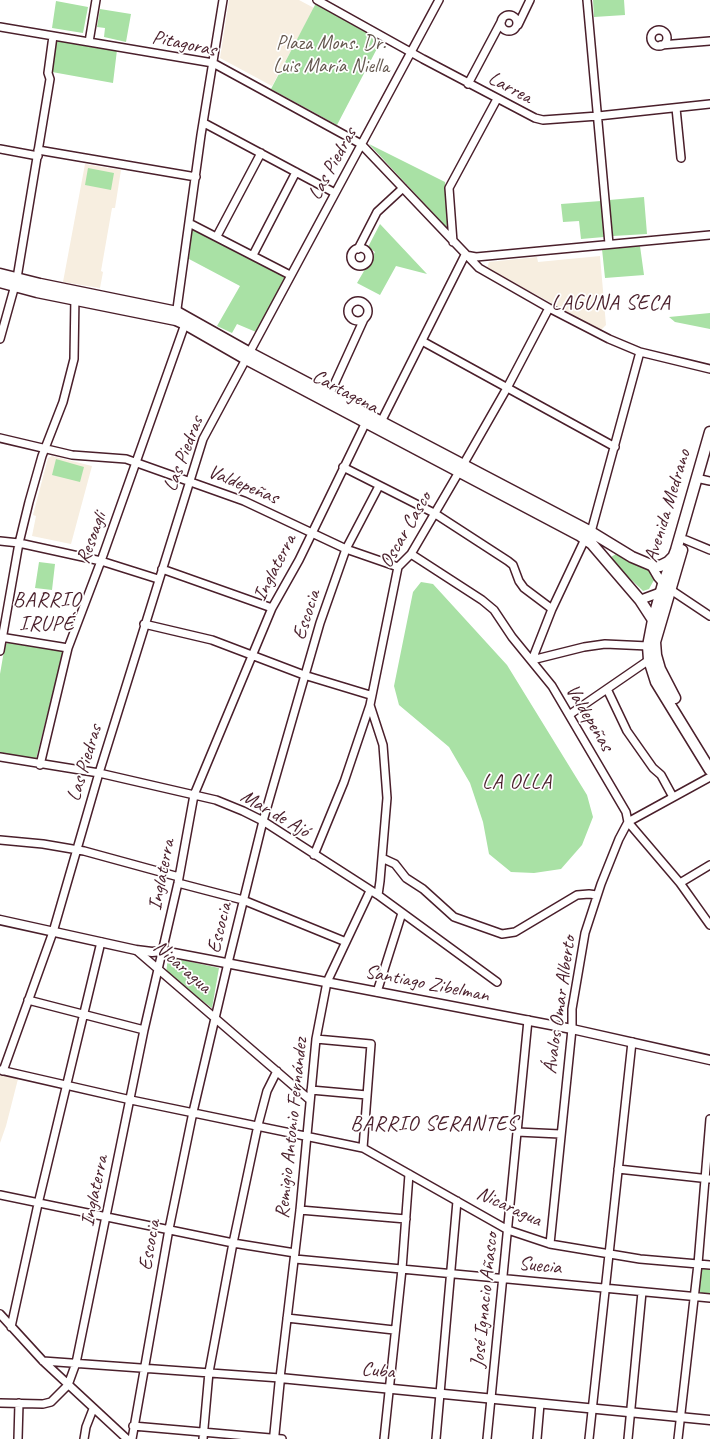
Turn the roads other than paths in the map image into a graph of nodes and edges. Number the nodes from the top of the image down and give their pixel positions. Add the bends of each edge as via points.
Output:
1 (96, 0) edge
2 (223, 0) edge
3 (317, 0) edge
4 (439, 0) edge
5 (530, 0) edge
6 (587, 0) edge
7 (502, 20) junction
8 (517, 25) junction
9 (0, 27) edge
10 (53, 36) junction
11 (710, 41) edge
12 (89, 42) junction
13 (661, 45) dead end
14 (411, 52) junction
15 (213, 63) junction
16 (468, 84) junction
17 (497, 99) junction
18 (710, 104) edge
19 (676, 108) junction
20 (598, 116) junction
21 (204, 123) junction
22 (361, 144) junction
23 (0, 149) edge
24 (38, 153) junction
25 (261, 153) junction
26 (681, 158) dead end
27 (296, 172) junction
28 (196, 177) junction
29 (403, 188) junction
30 (335, 193) junction
31 (189, 223) junction
32 (710, 235) edge
33 (217, 236) junction
34 (453, 242) junction
35 (609, 244) junction
36 (358, 249) dead end
37 (253, 255) junction
38 (465, 255) junction
39 (0, 274) edge
40 (290, 275) junction
41 (0, 282) edge
42 (16, 282) junction
43 (75, 296) junction
44 (549, 308) junction
45 (176, 316) junction
46 (364, 319) dead end
47 (185, 324) junction
48 (0, 339) edge
49 (422, 341) junction
50 (640, 352) junction
51 (248, 356) junction
52 (710, 369) edge
53 (507, 388) junction
54 (328, 399) junction
55 (366, 422) junction
56 (379, 426) junction
57 (710, 432) edge
58 (0, 438) edge
59 (615, 447) junction
60 (44, 449) junction
61 (710, 456) edge
62 (136, 464) junction
63 (343, 467) junction
64 (461, 468) junction
65 (703, 479) edge
66 (190, 481) junction
67 (379, 486) junction
68 (434, 513) junction
69 (310, 533) junction
70 (588, 536) junction
71 (686, 540) junction
72 (0, 542) edge
73 (19, 543) junction
74 (346, 549) junction
75 (616, 549) junction
76 (710, 550) edge
77 (411, 554) junction
78 (674, 556) junction
79 (101, 561) junction
80 (607, 562) junction
81 (651, 565) junction
82 (398, 568) junction
83 (162, 569) junction
84 (158, 579) junction
85 (665, 588) junction
86 (640, 600) junction
87 (272, 608) junction
88 (552, 609) junction
89 (710, 616) edge
90 (653, 620) junction
91 (144, 624) junction
92 (1, 637) edge
93 (648, 646) junction
94 (68, 648) junction
95 (0, 651) edge
96 (252, 656) junction
97 (532, 660) junction
98 (649, 660) junction
99 (304, 675) junction
100 (607, 689) junction
101 (370, 695) junction
102 (370, 705) junction
103 (569, 715) junction
104 (710, 757) edge
105 (0, 758) edge
106 (40, 765) junction
107 (710, 770) edge
108 (99, 773) junction
109 (710, 777) edge
110 (194, 795) junction
111 (673, 797) junction
112 (263, 821) junction
113 (628, 822) junction
114 (0, 840) edge
115 (76, 850) junction
116 (314, 855) junction
117 (382, 858) junction
118 (710, 865) edge
119 (178, 880) junction
120 (680, 883) junction
121 (370, 890) junction
122 (597, 895) junction
123 (378, 896) junction
124 (243, 900) junction
125 (402, 913) junction
126 (0, 920) edge
127 (710, 926) edge
128 (53, 932) junction
129 (101, 942) junction
130 (346, 942) junction
131 (136, 950) junction
132 (162, 951) junction
133 (228, 962) junction
134 (158, 968) junction
135 (327, 982) junction
136 (497, 982) dead end
137 (377, 992) junction
138 (28, 1000) junction
139 (83, 1014) junction
140 (215, 1018) junction
141 (528, 1020) junction
142 (572, 1028) junction
143 (144, 1030) junction
144 (316, 1038) junction
145 (632, 1042) junction
146 (710, 1060) edge
147 (1, 1071) edge
148 (277, 1071) junction
149 (67, 1086) junction
150 (311, 1090) junction
151 (367, 1095) junction
152 (130, 1100) junction
153 (310, 1100) junction
154 (193, 1112) junction
155 (710, 1119) edge
156 (258, 1125) junction
157 (517, 1132) junction
158 (560, 1134) junction
159 (308, 1138) junction
160 (363, 1148) junction
161 (618, 1169) junction
162 (409, 1174) junction
163 (708, 1179) edge
164 (0, 1195) edge
165 (457, 1201) junction
166 (38, 1204) junction
167 (300, 1210) junction
168 (106, 1218) junction
169 (406, 1219) junction
170 (169, 1229) junction
171 (508, 1230) junction
172 (233, 1243) junction
173 (550, 1244) junction
174 (610, 1254) junction
175 (295, 1256) junction
176 (698, 1264) junction
177 (710, 1265) edge
178 (402, 1268) junction
179 (452, 1274) junction
180 (503, 1278) junction
181 (606, 1289) junction
182 (642, 1292) junction
183 (694, 1297) junction
184 (710, 1298) edge
185 (0, 1314) edge
186 (287, 1318) junction
187 (11, 1327) junction
188 (394, 1330) junction
189 (43, 1361) junction
190 (76, 1363) junction
191 (144, 1369) junction
192 (209, 1372) junction
193 (280, 1378) junction
194 (68, 1385) junction
195 (389, 1389) junction
196 (440, 1394) junction
197 (491, 1399) junction
198 (0, 1403) edge
199 (19, 1403) junction
200 (540, 1404) junction
201 (93, 1409) junction
202 (593, 1409) junction
203 (630, 1413) junction
204 (680, 1418) junction
205 (710, 1420) edge
206 (133, 1426) junction
207 (204, 1436) edge
208 (18, 1439) edge
209 (84, 1439) edge
210 (127, 1439) edge
211 (132, 1439) edge
212 (276, 1439) edge
213 (384, 1439) edge
214 (436, 1439) edge
215 (487, 1439) edge
216 (537, 1439) edge
217 (589, 1439) edge
218 (628, 1439) edge
219 (678, 1439) edge

1 - 12 street
2 - 15 street
3 - 14 street, Larrea
4 - 14 street, Las Piedras
5 - 8 street
6 - 20 street
7 - 8 street via 511,15 517,20
7 - 8 street via 501,25 506,31 512,31
7 - 16 street
9 - 10 street, Pitagoras
10 - 12 street, Pitagoras
10 - 24 street via 48,73 50,79
11 - 13 street
12 - 15 street, Pitagoras
14 - 16 street, Larrea
14 - 22 street, Las Piedras
15 - 21 street
15 - 22 street, Pitagoras
16 - 17 street, Larrea
17 - 20 street, Larrea via 528,116 543,120
17 - 34 street via 449,188
18 - 19 street, Larrea
19 - 20 street, Larrea
19 - 26 street
20 - 35 street
21 - 25 street
21 - 28 street
22 - 29 street, Pitagoras
22 - 30 street, Las Piedras
23 - 24 street
24 - 28 street
24 - 42 street
25 - 27 street
25 - 33 street
27 - 30 street
27 - 37 street
28 - 31 street
29 - 34 street, Pitagoras
29 - 36 street via 377,212
30 - 40 street, Las Piedras
31 - 33 street
31 - 45 street
32 - 35 street
33 - 37 street
34 - 38 street, Pitagoras
35 - 38 street via 476,257
37 - 40 street
38 - 44 street, Pitagoras via 479,268
38 - 49 street
39 - 42 main road, Cartagena
40 - 51 street, Las Piedras
41 - 42 main road, Cartagena
42 - 43 main road, Cartagena
42 - 48 street
43 - 45 main road, Cartagena
43 - 60 street via 74,358 63,402
44 - 50 street, Pitagoras
44 - 53 street, Oscar Casco
45 - 47 main road, Cartagena
45 - 51 main road, Cartagena
46 - 54 street
47 - 51 main road, Cartagena
47 - 62 street, Resoagli
49 - 53 street
49 - 56 street
50 - 52 street, Pitagoras
50 - 59 street
51 - 54 main road, Cartagena
51 - 66 street, Las Piedras via 202,439
53 - 59 street
53 - 64 street, Oscar Casco
54 - 55 main road, Cartagena
54 - 56 main road, Cartagena
55 - 56 main road, Cartagena
55 - 63 street, Inglaterra
56 - 64 main road, Cartagena
57 - 65 main road, Avenida Medrano
58 - 60 street, Valdepeñas
59 - 70 street
60 - 62 street, Valdepeñas via 72,455 117,458
60 - 73 street
61 - 65 main road, Avenida Medrano
62 - 66 street, Valdepeñas
62 - 79 street, Resoagli
63 - 67 street
63 - 69 street, Inglaterra
64 - 68 street, Oscar Casco
64 - 70 main road, Cartagena
65 - 71 main road, Avenida Medrano
65 - 78 main road, Avenida Medrano
66 - 69 street, Valdepeñas via 244,500
66 - 83 street, Las Piedras
67 - 68 street
67 - 74 street, Escocia
68 - 77 street, Oscar Casco
68 - 88 street via 513,565 524,588
69 - 74 street, Valdepeñas
69 - 87 street, Inglaterra via 299,560
70 - 75 main road, Cartagena
70 - 80 main road, Cartagena
70 - 88 street
71 - 76 street
71 - 85 main road, Avenida Medrano
72 - 73 street
73 - 79 street
73 - 92 street
74 - 82 street, Valdepeñas
74 - 99 street, Escocia
75 - 80 main road via 609,552
75 - 81 main road, Cartagena
77 - 82 street, Oscar Casco
77 - 97 street, Valdepeñas via 494,610 512,637
78 - 81 main road via 664,565
78 - 85 main road, Avenida Medrano
79 - 84 street
79 - 94 street, Resoagli
80 - 86 main road, Cartagena
81 - 85 street
82 - 101 street, Oscar Casco
83 - 84 street, Las Piedras
83 - 87 street
84 - 91 street, Las Piedras
85 - 86 street
85 - 89 street
85 - 90 main road
85 - 104 main road via 655,642 656,655 665,682
86 - 90 main road, Cartagena
87 - 96 street, Inglaterra
88 - 97 street
90 - 93 main road
91 - 96 street via 212,640
91 - 108 street, Las Piedras
92 - 94 street
92 - 95 street
93 - 97 street via 605,644
93 - 98 main road
94 - 106 street, Resoagli
96 - 99 street
96 - 110 street, Inglaterra
97 - 103 street, Valdepeñas via 552,686
98 - 100 street
98 - 107 main road via 656,682
99 - 101 street
99 - 112 street, Escocia
100 - 103 street
100 - 111 street via 627,731 653,768 661,775
101 - 102 street, Oscar Casco
102 - 116 street, Oscar Casco via 344,782
102 - 117 street via 383,745 387,798
103 - 113 street, Valdepeñas via 626,812
105 - 106 street, Mar de Ajó
106 - 108 street, Mar de Ajó
108 - 110 street, Mar de Ajó
108 - 115 street, Las Piedras
109 - 111 street
110 - 112 street, Mar de Ajó via 216,800
110 - 119 street, Inglaterra
111 - 113 street
112 - 116 street, Mar de Ajó
112 - 124 street, Escocia
113 - 120 street, Valdepeñas
113 - 122 street, Ávalos Omar Alberto
114 - 115 street
115 - 119 street
115 - 128 street, Las Piedras
116 - 121 street, Mar de Ajó
117 - 122 street via 395,864 406,878 454,918 502,934 515,932 577,896
117 - 123 street
118 - 120 street
119 - 124 street
119 - 132 street, Inglaterra
120 - 127 street, Valdepeñas
121 - 123 street, Mar de Ajó
121 - 130 street, Remigio Antonio Fernández
122 - 142 street, Ávalos Omar Alberto via 578,963
123 - 125 street, Mar de Ajó
124 - 130 street
124 - 133 street, Escocia
125 - 136 street, Mar de Ajó
125 - 137 street
126 - 128 street, Nicaragua
128 - 129 street, Nicaragua
128 - 138 street, Las Piedras
129 - 131 street, Nicaragua
129 - 139 street
130 - 135 street, Remigio Antonio Fernández
131 - 132 street, Santiago Zibelman
131 - 134 street, Nicaragua
132 - 133 street, Santiago Zibelman
132 - 134 street, Inglaterra
133 - 135 street, Santiago Zibelman
133 - 140 street, Escocia
134 - 140 street, Nicaragua
134 - 143 street, Inglaterra
135 - 137 street, Santiago Zibelman
135 - 144 street, Remigio Antonio Fernández
137 - 141 street, Santiago Zibelman
138 - 139 street
138 - 147 street, Las Piedras
139 - 143 street
139 - 149 street
140 - 148 street, Nicaragua
140 - 154 street, Escocia
141 - 142 street, Santiago Zibelman
141 - 157 street, José Ignacio Añasco
142 - 145 street, Santiago Zibelman
142 - 158 street, Ávalos Omar Alberto
143 - 152 street, Inglaterra
144 - 150 street, Remigio Antonio Fernández
144 - 151 street via 371,1044
145 - 146 street, Santiago Zibelman
145 - 161 street
147 - 149 street, Nicaragua
148 - 153 street, Nicaragua
148 - 156 street via 267,1091
149 - 152 street, Nicaragua
149 - 166 street
150 - 151 street
150 - 153 street, Remigio Antonio Fernández
151 - 160 street
152 - 154 street, Nicaragua
152 - 168 street, Inglaterra
153 - 159 street, Remigio Antonio Fernández
154 - 156 street, Nicaragua
154 - 170 street, Escocia
155 - 163 street
156 - 159 street, Nicaragua
156 - 172 street
157 - 158 street
157 - 171 street, José Ignacio Añasco
158 - 173 street, Ávalos Omar Alberto
159 - 160 street, Nicaragua
159 - 167 street, Remigio Antonio Fernández
160 - 162 street, Nicaragua
161 - 163 street
161 - 174 street
162 - 165 street, Nicaragua
162 - 169 street
163 - 176 street
164 - 166 street, Suecia
165 - 171 street, Nicaragua
165 - 179 street
166 - 168 street, Suecia
166 - 187 street
167 - 169 street
167 - 175 street, Remigio Antonio Fernández
168 - 170 street, Suecia
168 - 190 street, Inglaterra
169 - 178 street
170 - 172 street, Suecia
170 - 191 street, Escocia
171 - 173 street, Nicaragua
171 - 180 street, José Ignacio Añasco
172 - 175 street, Suecia
172 - 192 street
173 - 174 street, Nicaragua
174 - 176 street, Nicaragua
174 - 181 street
175 - 178 street, Suecia
175 - 186 street, Remigio Antonio Fernández
176 - 177 street, Nicaragua
176 - 183 street
178 - 179 street, Suecia
178 - 188 street
179 - 180 street, Suecia
179 - 196 street
180 - 181 street, Suecia
180 - 197 street, José Ignacio Añasco
181 - 182 street, Suecia
181 - 202 street
182 - 183 street, Suecia
182 - 203 street
183 - 184 street, Suecia
183 - 204 street
185 - 187 street
186 - 188 street
186 - 193 street, Remigio Antonio Fernández
187 - 189 street
188 - 195 street
189 - 190 street, Cuba
189 - 194 street
190 - 191 street, Cuba
190 - 194 street, Inglaterra
191 - 192 street, Cuba
191 - 206 street, Escocia
192 - 193 street, Cuba
192 - 207 street
193 - 195 street, Cuba
193 - 212 street
194 - 199 street via 51,1402
194 - 201 street
195 - 196 street, Cuba
195 - 213 street
196 - 197 street, Cuba
196 - 214 street
197 - 200 street, Cuba
197 - 215 street, José Ignacio Añasco
198 - 199 street
199 - 208 street
200 - 202 street, Cuba
200 - 216 street
201 - 209 street
201 - 210 street
202 - 203 street, Cuba
202 - 217 street
203 - 204 street, Cuba
203 - 218 street
204 - 205 street, Cuba
204 - 219 street
206 - 207 street
206 - 211 street, Escocia
207 - 212 street

